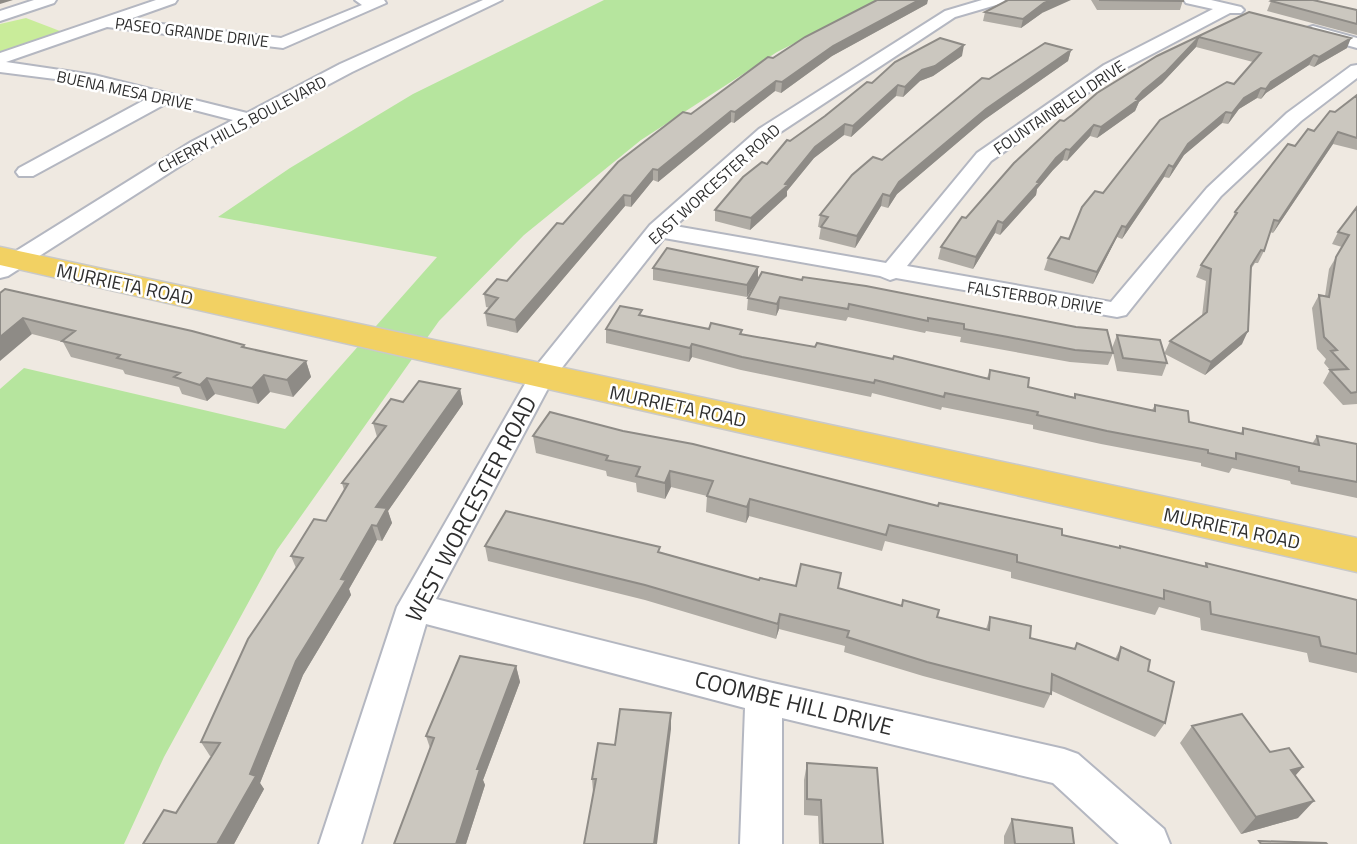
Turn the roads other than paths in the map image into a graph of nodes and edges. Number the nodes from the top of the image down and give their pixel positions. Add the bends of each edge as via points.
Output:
1 (50, 0) edge
2 (170, 0) edge
3 (362, 0) edge
4 (494, 0) edge
5 (998, 0) edge
6 (1191, 0) edge
7 (1228, 8) junction
8 (1252, 14) edge
9 (0, 16) edge
10 (105, 22) junction
11 (1300, 27) edge
12 (1357, 43) edge
13 (0, 59) edge
14 (0, 67) edge
15 (28, 69) junction
16 (1357, 70) edge
17 (0, 82) edge
18 (164, 97) junction
19 (249, 119) junction
20 (26, 172) dead end
21 (658, 230) junction
22 (6, 263) edge
23 (890, 272) junction
24 (542, 376) junction
25 (1357, 555) edge
26 (414, 607) junction
27 (764, 697) junction
28 (340, 844) edge
29 (761, 844) edge
30 (1149, 844) edge

1 - 9 street
2 - 10 street
3 - 10 street, PASEO GRANDE DRIVE via 379,3 283,43
4 - 19 street, CHERRY HILLS BOULEVARD
5 - 21 street, EAST WORCESTER ROAD via 950,14 766,133
6 - 7 street
7 - 8 street
7 - 23 street, FOUNTAINBLEU DRIVE via 1110,69 984,158
10 - 13 street
11 - 12 street
14 - 15 street, BUENA MESA DRIVE
15 - 17 street
15 - 18 street, BUENA MESA DRIVE
16 - 23 street, FALSTERBOR DRIVE via 1294,117 1214,192 1117,310
18 - 19 street, BUENA MESA DRIVE
18 - 20 street
19 - 22 street, CHERRY HILLS BOULEVARD
21 - 23 street, FALSTERBOR DRIVE
21 - 24 street, EAST WORCESTER ROAD
22 - 24 main road, MURRIETA ROAD
24 - 25 main road, MURRIETA ROAD
24 - 26 street, WEST WORCESTER ROAD
26 - 27 street, COOMBE HILL DRIVE
26 - 28 street, WEST WORCESTER ROAD
27 - 29 street
27 - 30 street, COOMBE HILL DRIVE via 1065,767

